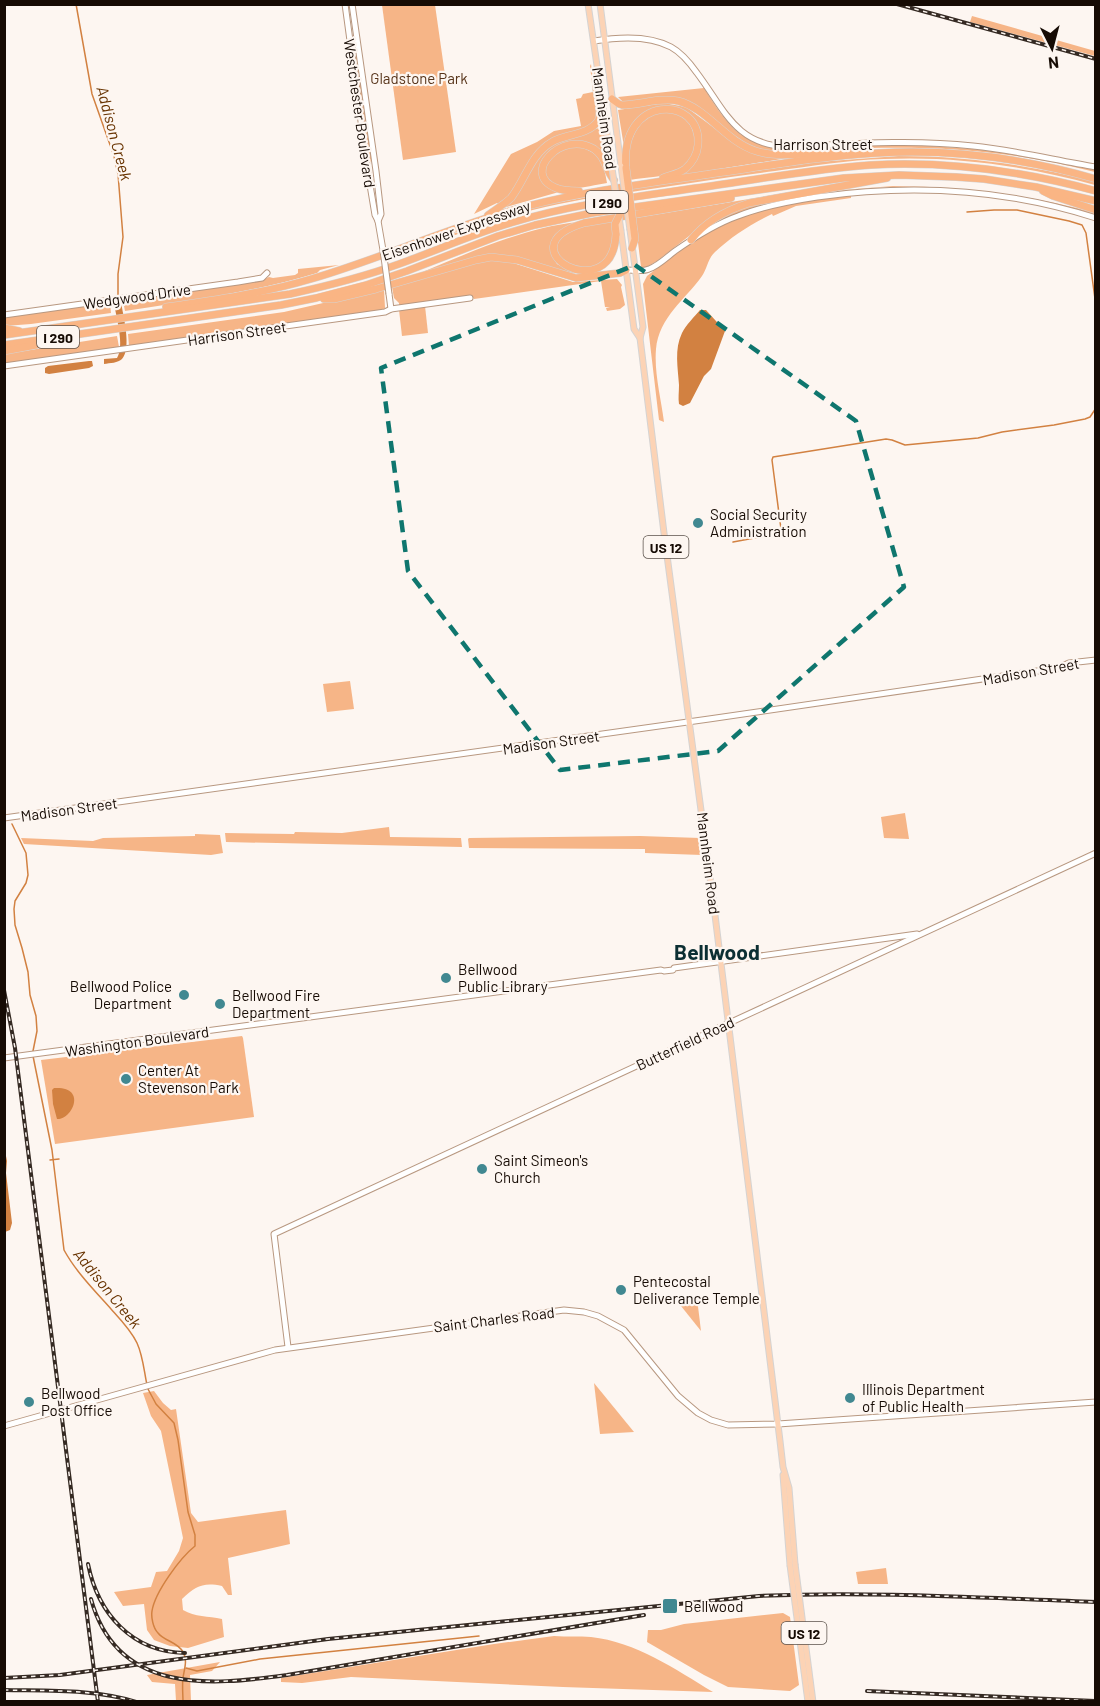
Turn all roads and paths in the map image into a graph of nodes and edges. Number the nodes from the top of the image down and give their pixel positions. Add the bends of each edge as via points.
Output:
1 (345, 4) edge
2 (352, 4) edge
3 (588, 4) edge
4 (600, 4) edge
5 (605, 39) junction
6 (594, 41) junction
7 (599, 71) junction
8 (612, 99) junction
9 (878, 153) junction
10 (623, 167) junction
11 (1095, 167) edge
12 (610, 169) junction
13 (899, 175) junction
14 (1095, 177) edge
15 (614, 180) joint
16 (655, 182) junction
17 (1036, 187) junction
18 (752, 191) junction
19 (1095, 191) edge
20 (587, 192) junction
21 (1095, 201) edge
22 (1095, 210) edge
23 (619, 216) joint
24 (1095, 218) edge
25 (482, 219) junction
26 (378, 221) junction
27 (619, 232) junction
28 (691, 240) junction
29 (632, 248) joint
30 (626, 270) junction
31 (635, 270) junction
32 (267, 273) dead end
33 (316, 298) junction
34 (470, 298) dead end
35 (391, 309) junction
36 (152, 314) junction
37 (4, 315) edge
38 (4, 328) edge
39 (24, 333) junction
40 (4, 335) edge
41 (53, 338) junction
42 (640, 338) junction
43 (4, 345) edge
44 (4, 351) edge
45 (4, 366) edge
46 (1095, 660) edge
47 (690, 722) junction
48 (4, 818) edge
49 (1095, 854) edge
50 (922, 933) junction
51 (721, 961) junction
52 (729, 1023) junction
53 (4, 1058) edge
54 (288, 1347) junction
55 (1095, 1402) edge
56 (778, 1424) junction
57 (4, 1426) edge
58 (792, 1564) junction
59 (808, 1701) edge
60 (813, 1701) edge

1 - 26 main road, Westchester Boulevard
2 - 26 main road, Westchester Boulevard via 381,214
3 - 6 main road, Mannheim Road
4 - 5 main road, Mannheim Road
5 - 6 main road, Harrison Street
5 - 8 main road, Mannheim Road
5 - 11 main road, Harrison Street via 645,39 673,49 694,68 734,124 745,135 768,145 953,144 1010,150
6 - 7 main road, Mannheim Road
7 - 12 main road, Mannheim Road
7 - 25 highway via 597,123 544,147 508,201
8 - 9 highway via 622,105 678,101 745,147 761,153
8 - 10 main road, Mannheim Road
9 - 14 highway via 995,157 1081,171
9 - 16 highway
10 - 16 highway via 627,142 641,118 658,109 679,112 695,130 696,155 685,169
10 - 29 highway, bridge via 635,239
12 - 15 highway, bridge
12 - 20 highway via 599,153 582,145 564,145 547,157 542,172 548,183 560,189
13 - 17 highway, Eisenhower Expressway / I 290
13 - 18 highway, Eisenhower Expressway / I 290
13 - 28 highway via 749,202 719,216
15 - 23 main road, Mannheim Road, bridge
16 - 20 highway
17 - 21 highway, Eisenhower Expressway / I 290
17 - 22 highway
18 - 27 highway via 571,227 555,242 554,253 575,270 598,268 610,258
18 - 33 highway, Eisenhower Expressway / I 290 via 592,213 535,225 385,279
19 - 36 highway, Eisenhower Expressway / I 290 via 1024,174 949,166 873,165 819,170 550,212 477,233 394,266 328,286
20 - 25 highway
23 - 27 highway, bridge via 615,224
24 - 28 main road via 1041,203 987,195 873,191 808,199 750,212
25 - 36 highway via 311,279 164,308
26 - 35 main road, Westchester Boulevard, bridge
27 - 30 main road, Mannheim Road / US 12
28 - 31 main road via 648,270
29 - 31 main road, Mannheim Road / US 12
30 - 31 main road
30 - 33 highway via 576,278 517,260 491,257 344,297
30 - 42 main road, Mannheim Road / US 12 via 634,329
31 - 42 main road, Mannheim Road / US 12 via 643,327
32 - 37 main road, Wedgwood Drive via 262,278
33 - 41 highway, Eisenhower Expressway / I 290
34 - 35 main road, Harrison Street
35 - 45 main road, Harrison Street
36 - 39 highway, Eisenhower Expressway / I 290
38 - 39 highway
39 - 40 highway, Eisenhower Expressway / I 290
41 - 43 highway, Eisenhower Expressway / I 290
41 - 44 highway
42 - 47 main road, Mannheim Road / US 12
46 - 47 main road, Madison Street
47 - 48 main road, Madison Street
47 - 51 main road, Mannheim Road / US 12
49 - 50 main road, Butterfield Road
50 - 51 main road, Washington Boulevard
50 - 52 main road, Butterfield Road
51 - 52 main road, Mannheim Road / US 12
51 - 53 main road, Washington Boulevard
52 - 54 main road, Butterfield Road via 274,1234
52 - 56 main road, Mannheim Road / US 12
54 - 56 main road, Saint Charles Road via 574,1311 598,1316 624,1330 680,1398 698,1413 728,1425
54 - 57 main road, Saint Charles Road
55 - 56 main road, Saint Charles Road
56 - 58 main road, US 12 via 789,1488
58 - 59 main road, US 12, bridge
58 - 60 main road, US 12, bridge

